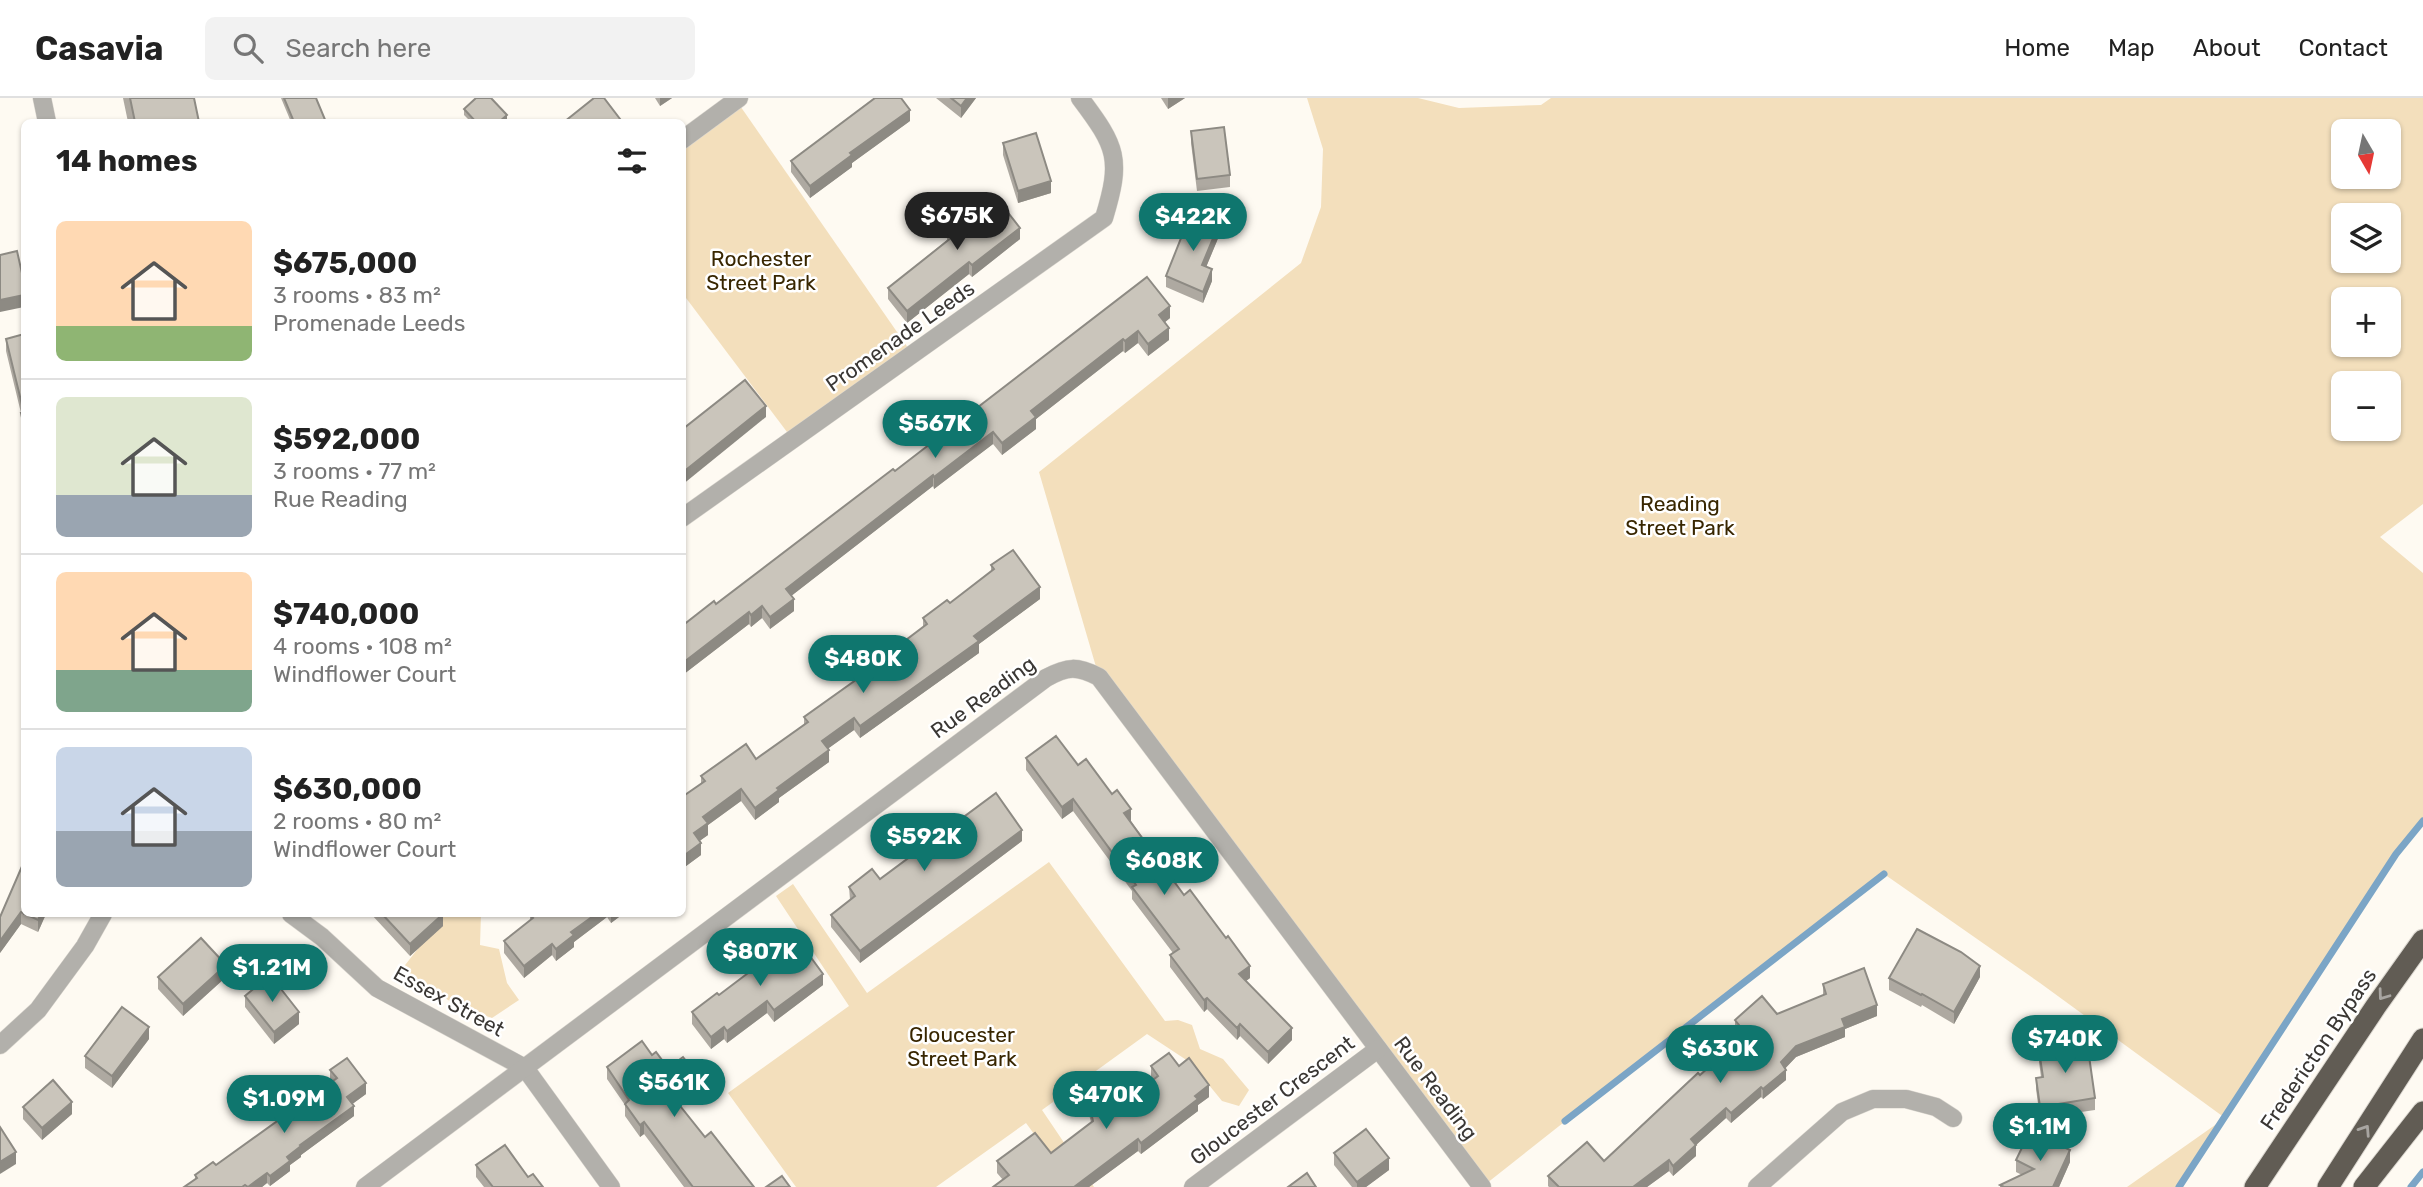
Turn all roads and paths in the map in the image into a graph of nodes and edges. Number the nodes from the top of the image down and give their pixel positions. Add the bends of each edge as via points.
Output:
1 (42, 98) edge
2 (739, 98) edge
3 (1080, 98) edge
4 (46, 119) edge
5 (686, 137) edge
6 (686, 515) edge
7 (101, 917) edge
8 (295, 917) edge
9 (2423, 940) edge
10 (2423, 1040) edge
11 (0, 1045) edge
12 (1378, 1049) junction
13 (525, 1068) junction
14 (2423, 1112) edge
15 (1953, 1118) dead end
16 (365, 1187) edge
17 (611, 1187) edge
18 (1193, 1187) edge
19 (1482, 1187) edge
20 (1757, 1187) edge
21 (2255, 1187) edge
22 (2328, 1187) edge
23 (2364, 1187) edge

1 - 4 street
2 - 5 street
3 - 6 street, Promenade Leeds via 1104,130 1115,159 1115,183 1104,218
7 - 11 street via 86,946 38,1010
8 - 13 street, Essex Street via 377,988
9 -> 21 highway, Fredericton Bypass
22 -> 10 highway
12 - 13 street, Rue Reading via 1099,677 1082,668 1062,669 1046,678
12 - 18 street, Gloucester Crescent
12 - 19 street, Rue Reading
13 - 16 street, Rue Reading
13 - 17 street
14 - 23 highway
15 - 20 street via 1936,1107 1906,1099 1873,1099 1842,1112

